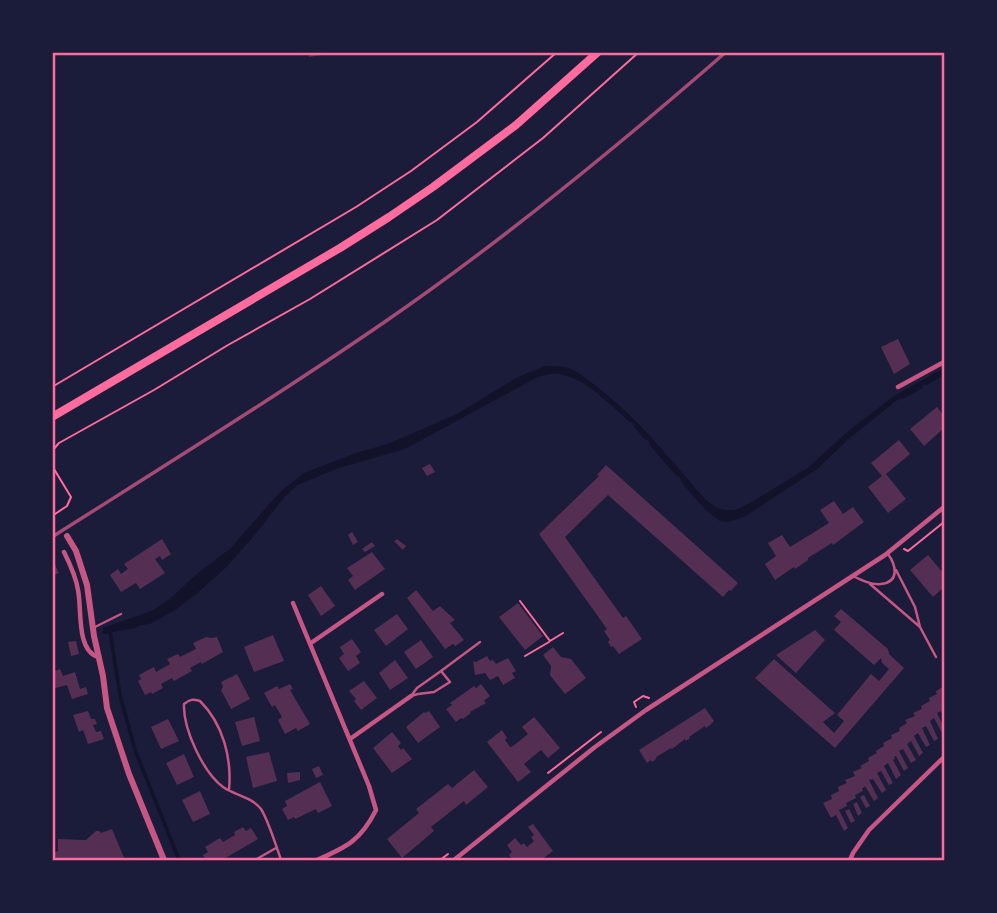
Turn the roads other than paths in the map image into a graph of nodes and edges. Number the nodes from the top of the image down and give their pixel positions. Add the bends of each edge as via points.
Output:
1 (598, 52) edge
2 (944, 362) edge
3 (898, 387) dead end
4 (52, 417) edge
5 (944, 507) edge
6 (67, 536) dead end
7 (64, 552) dead end
8 (887, 553) junction
9 (896, 570) junction
10 (853, 576) junction
11 (870, 583) junction
12 (382, 594) dead end
13 (293, 603) dead end
14 (121, 614) dead end
15 (920, 627) junction
16 (93, 628) junction
17 (480, 642) dead end
18 (311, 643) junction
19 (99, 657) junction
20 (936, 657) dead end
21 (441, 671) junction
22 (411, 696) junction
23 (350, 739) junction
24 (944, 757) edge
25 (229, 790) junction
26 (277, 848) junction
27 (164, 860) edge
28 (255, 860) edge
29 (281, 860) edge
30 (317, 860) edge
31 (454, 860) edge
32 (850, 860) edge

1 - 4 highway via 516,125 400,210
2 - 3 street
5 - 8 street
6 - 16 street via 87,585
7 - 19 street via 79,591 84,642 91,654
8 - 9 lane
8 - 10 street
9 - 11 lane via 887,582
9 - 15 lane
10 - 11 lane
10 - 31 street via 618,730
11 - 15 lane
12 - 18 street
13 - 18 street
14 - 16 lane
15 - 20 lane
16 - 19 street
17 - 21 lane
18 - 23 street
19 - 27 street via 107,708
21 - 22 lane
21 - 22 lane via 450,682 434,692
22 - 23 street
23 - 30 street via 376,810 361,835
24 - 32 street via 869,830
25 - 25 lane via 227,755 216,721 200,701 192,699 184,704 183,716 190,735 210,773
25 - 26 lane via 261,810
26 - 28 lane
26 - 29 lane

